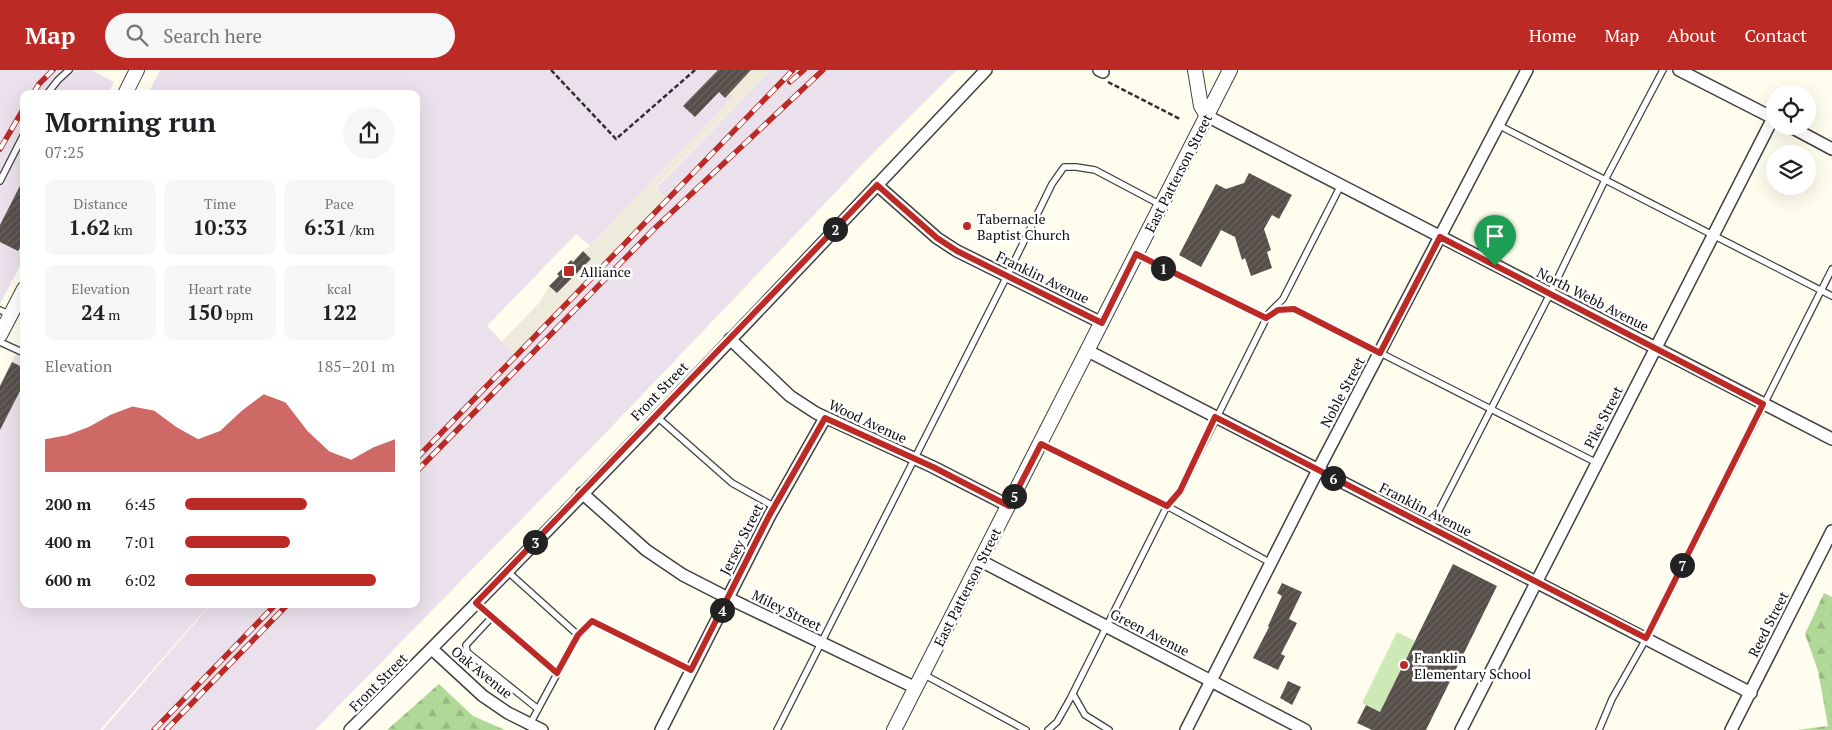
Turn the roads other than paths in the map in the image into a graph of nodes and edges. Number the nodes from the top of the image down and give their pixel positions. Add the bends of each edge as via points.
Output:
1 (69, 70) edge
2 (986, 70) edge
3 (1195, 70) edge
4 (1230, 70) edge
5 (1527, 70) edge
6 (1663, 70) edge
7 (1680, 70) edge
8 (134, 71) edge
9 (50, 90) edge
10 (127, 90) edge
11 (1766, 115) edge
12 (1207, 116) junction
13 (1498, 125) junction
14 (1766, 134) edge
15 (1807, 135) edge
16 (20, 142) edge
17 (1832, 148) edge
18 (1605, 180) junction
19 (0, 181) edge
20 (877, 185) junction
21 (1340, 185) junction
22 (1161, 206) junction
23 (1713, 235) junction
24 (1440, 237) junction
25 (1136, 254) junction
26 (1832, 269) edge
27 (1007, 276) junction
28 (1821, 291) junction
29 (20, 294) edge
30 (1550, 294) junction
31 (1832, 296) edge
32 (5, 312) edge
33 (1266, 318) junction
34 (1102, 323) junction
35 (0, 335) edge
36 (730, 339) junction
37 (0, 342) edge
38 (1655, 349) junction
39 (20, 351) edge
40 (1088, 351) junction
41 (1380, 353) junction
42 (1763, 404) junction
43 (1491, 408) junction
44 (656, 416) junction
45 (1215, 417) junction
46 (825, 418) junction
47 (1832, 439) edge
48 (1041, 444) junction
49 (914, 458) junction
50 (1597, 462) junction
51 (1318, 470) junction
52 (582, 493) junction
53 (1009, 506) junction
54 (1167, 506) junction
55 (775, 507) junction
56 (1430, 528) junction
57 (1832, 531) edge
58 (981, 561) junction
59 (1271, 563) junction
60 (507, 571) junction
61 (1536, 582) junction
62 (728, 598) junction
63 (476, 603) junction
64 (492, 616) junction
65 (1107, 626) junction
66 (578, 635) junction
67 (1646, 638) junction
68 (822, 643) junction
69 (432, 649) junction
70 (691, 670) junction
71 (557, 673) junction
72 (923, 674) junction
73 (1211, 680) junction
74 (916, 688) junction
75 (1751, 693) junction
76 (1073, 694) junction
77 (538, 709) junction
78 (530, 724) junction
79 (350, 730) edge
80 (542, 730) edge
81 (661, 730) edge
82 (777, 730) edge
83 (894, 730) edge
84 (1026, 730) edge
85 (1048, 730) edge
86 (1109, 730) edge
87 (1186, 730) edge
88 (1306, 730) edge
89 (1461, 730) edge
90 (1599, 730) edge
91 (1731, 730) edge

1 - 9 lane
2 - 20 street, Front Street
3 - 12 street via 1201,106
4 - 12 street, East Patterson Street
5 - 13 street, Noble Street
6 - 18 lane
7 - 11 street
8 - 10 street
12 - 21 street, North Webb Avenue
12 - 22 street, East Patterson Street
13 - 18 lane
13 - 24 street, Noble Street
14 - 23 street, Pike Street
15 - 17 street
16 - 19 lane
18 - 23 lane
18 - 30 lane
20 - 27 street, Franklin Avenue via 937,238
20 - 36 street, Front Street
21 - 24 street, North Webb Avenue
21 - 33 lane via 1283,299
22 - 25 street, East Patterson Street
22 - 27 lane via 1095,170 1064,167 1052,184
23 - 28 lane
23 - 38 street, Pike Street
24 - 30 street, North Webb Avenue
24 - 41 street, Noble Street
25 - 33 lane
25 - 34 street, East Patterson Street
26 - 28 lane
27 - 34 street, Franklin Avenue
27 - 49 lane
28 - 31 lane
28 - 42 lane
29 - 32 street
30 - 38 street, North Webb Avenue
30 - 43 lane
32 - 35 street
33 - 41 lane via 1278,310 1294,309
33 - 45 lane
34 - 40 street, East Patterson Street
36 - 44 street, Front Street
36 - 46 street, Wood Avenue via 790,396
37 - 39 lane
38 - 42 street, North Webb Avenue
38 - 50 street, Pike Street
40 - 45 street, Franklin Avenue
40 - 48 street, East Patterson Street
41 - 43 lane
41 - 51 street, Noble Street
42 - 47 street, North Webb Avenue
42 - 67 lane
43 - 50 lane
43 - 56 lane
44 - 52 street, Front Street
44 - 55 lane via 732,484
45 - 51 street, Franklin Avenue
45 - 54 lane via 1180,491
46 - 49 street, Wood Avenue
46 - 55 street, Jersey Street
48 - 53 street, East Patterson Street
48 - 54 lane
49 - 53 street, Wood Avenue
49 - 68 lane
50 - 61 street, Pike Street
51 - 56 street, Franklin Avenue
51 - 59 street, Noble Street
52 - 60 street, Front Street
52 - 62 street, Miley Street via 664,564
53 - 58 street, East Patterson Street
54 - 59 lane
54 - 65 lane
55 - 62 street, Jersey Street
56 - 61 street, Franklin Avenue
57 - 75 street, Reed Street
58 - 65 street, Green Avenue
58 - 72 street, East Patterson Street
59 - 73 street, Noble Street
60 - 63 street, Front Street
60 - 66 lane
61 - 67 street, Franklin Avenue
61 - 89 street, Pike Street
62 - 68 street, Miley Street
62 - 70 street, Jersey Street
63 - 64 lane
63 - 69 street, Front Street
64 - 71 lane
64 - 77 lane via 466,645 467,652
65 - 73 street, Green Avenue
65 - 76 lane
66 - 70 lane via 592,621
66 - 71 lane
67 - 75 street, Franklin Avenue
67 - 90 lane
68 - 74 street, Miley Street
68 - 82 lane
69 - 78 street, Oak Avenue via 483,696
69 - 79 street, Front Street
70 - 81 street, Jersey Street
71 - 77 lane
72 - 74 street, East Patterson Street
72 - 84 lane
73 - 87 street, Noble Street
73 - 88 street, Green Avenue
74 - 83 street, East Patterson Street
75 - 91 street, Reed Street
76 - 85 lane via 1057,722
76 - 86 lane via 1085,715
77 - 78 lane
78 - 80 street, Oak Avenue

